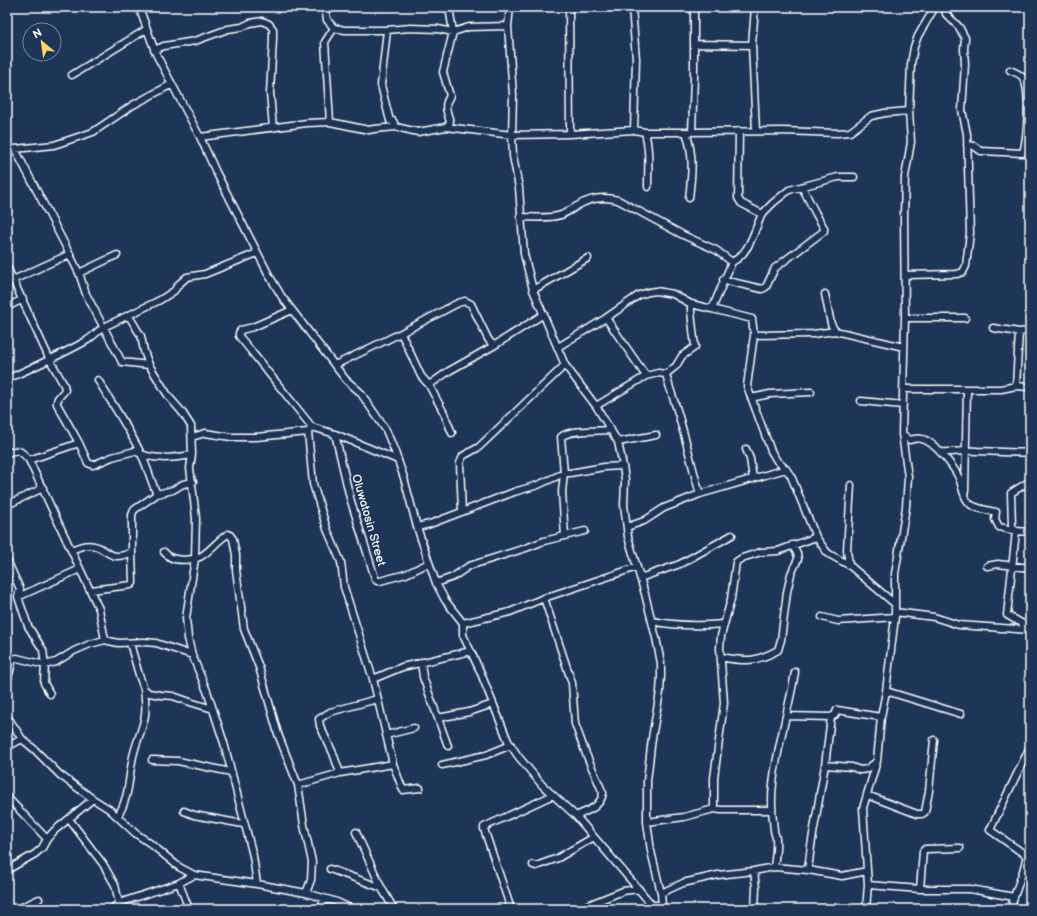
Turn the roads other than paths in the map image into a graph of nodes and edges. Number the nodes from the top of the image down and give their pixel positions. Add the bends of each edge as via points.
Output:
1 (139, 7) edge
2 (325, 7) edge
3 (449, 7) edge
4 (510, 7) edge
5 (569, 7) edge
6 (632, 7) edge
7 (694, 7) edge
8 (755, 7) edge
9 (935, 7) edge
10 (945, 7) edge
11 (508, 26) junction
12 (334, 28) junction
13 (147, 29) junction
14 (387, 30) junction
15 (453, 32) junction
16 (694, 44) junction
17 (752, 45) junction
18 (154, 50) junction
19 (1010, 70) dead end
20 (72, 76) dead end
21 (172, 84) junction
22 (908, 111) junction
23 (330, 122) junction
24 (396, 127) junction
25 (446, 127) junction
26 (273, 128) junction
27 (634, 130) junction
28 (740, 131) junction
29 (756, 131) junction
30 (644, 132) junction
31 (689, 132) junction
32 (570, 134) junction
33 (512, 135) junction
34 (200, 137) junction
35 (967, 145) junction
36 (7, 148) edge
37 (15, 149) junction
38 (1023, 153) junction
39 (1030, 157) edge
40 (854, 177) dead end
41 (648, 187) dead end
42 (802, 187) junction
43 (689, 198) dead end
44 (762, 214) junction
45 (520, 217) junction
46 (257, 253) junction
47 (70, 254) junction
48 (118, 255) dead end
49 (588, 258) dead end
50 (732, 262) junction
51 (7, 267) edge
52 (79, 273) junction
53 (905, 275) junction
54 (13, 280) junction
55 (723, 280) junction
56 (533, 290) junction
57 (825, 294) dead end
58 (23, 299) junction
59 (691, 304) junction
60 (7, 307) edge
61 (712, 309) junction
62 (292, 310) junction
63 (544, 314) junction
64 (129, 316) junction
65 (606, 318) junction
66 (905, 318) junction
67 (965, 318) dead end
68 (104, 327) junction
69 (993, 328) dead end
70 (835, 331) junction
71 (1030, 331) edge
72 (1019, 332) junction
73 (401, 333) junction
74 (754, 336) junction
75 (495, 345) junction
76 (558, 347) junction
77 (904, 347) junction
78 (50, 360) junction
79 (149, 365) junction
80 (335, 365) junction
81 (565, 365) junction
82 (666, 374) junction
83 (646, 376) junction
84 (7, 378) edge
85 (98, 380) dead end
86 (429, 385) junction
87 (1016, 386) junction
88 (1030, 387) edge
89 (903, 389) junction
90 (967, 389) junction
91 (811, 392) dead end
92 (751, 398) junction
93 (861, 401) dead end
94 (903, 405) junction
95 (596, 406) junction
96 (310, 430) junction
97 (611, 430) junction
98 (452, 433) dead end
99 (335, 434) junction
100 (902, 434) junction
101 (656, 435) dead end
102 (192, 437) junction
103 (618, 442) junction
104 (79, 443) junction
105 (746, 449) dead end
106 (965, 450) junction
107 (940, 452) junction
108 (1030, 452) edge
109 (7, 453) edge
110 (142, 455) junction
111 (192, 455) junction
112 (29, 460) junction
113 (398, 460) junction
114 (623, 466) junction
115 (786, 469) junction
116 (564, 473) junction
117 (753, 479) junction
118 (1030, 481) edge
119 (193, 482) junction
120 (850, 485) dead end
121 (43, 488) junction
122 (157, 494) junction
123 (700, 494) junction
124 (965, 496) junction
125 (7, 505) edge
126 (462, 512) junction
127 (417, 527) junction
128 (627, 527) junction
129 (585, 531) dead end
130 (1016, 531) junction
131 (1030, 532) edge
132 (732, 535) dead end
133 (565, 536) junction
134 (816, 537) junction
135 (792, 545) junction
136 (72, 550) junction
137 (132, 552) junction
138 (164, 552) dead end
139 (195, 558) junction
140 (7, 560) edge
141 (429, 563) junction
142 (849, 565) junction
143 (987, 566) dead end
144 (1012, 566) junction
145 (637, 568) junction
146 (1030, 568) edge
147 (80, 570) junction
148 (640, 578) junction
149 (436, 583) junction
150 (91, 590) junction
151 (18, 597) junction
152 (544, 598) junction
153 (895, 604) junction
154 (895, 614) junction
155 (822, 617) dead end
156 (652, 621) junction
157 (463, 623) junction
158 (724, 624) junction
159 (1030, 629) edge
160 (105, 640) junction
161 (130, 643) junction
162 (471, 651) junction
163 (192, 655) junction
164 (721, 657) junction
165 (421, 662) junction
166 (45, 665) junction
167 (795, 672) dead end
168 (373, 679) junction
169 (144, 689) junction
170 (886, 691) junction
171 (7, 693) edge
172 (50, 694) dead end
173 (377, 699) junction
174 (493, 704) junction
175 (213, 709) junction
176 (961, 714) dead end
177 (7, 716) edge
178 (786, 716) junction
179 (831, 717) junction
180 (881, 717) junction
181 (438, 718) junction
182 (414, 728) dead end
183 (386, 735) junction
184 (22, 739) junction
185 (934, 740) dead end
186 (511, 745) junction
187 (7, 746) edge
188 (448, 746) dead end
189 (1030, 747) edge
190 (152, 760) dead end
191 (877, 761) junction
192 (393, 764) junction
193 (442, 765) dead end
194 (825, 765) junction
195 (231, 772) junction
196 (340, 773) junction
197 (298, 785) junction
198 (420, 788) dead end
199 (553, 795) junction
200 (867, 795) junction
201 (8, 798) dead end
202 (93, 799) junction
203 (714, 809) junction
204 (772, 810) junction
205 (184, 811) dead end
206 (118, 816) junction
207 (576, 816) junction
208 (69, 819) junction
209 (647, 822) junction
210 (243, 824) junction
211 (356, 832) dead end
212 (594, 837) junction
213 (47, 839) junction
214 (960, 848) dead end
215 (1028, 858) edge
216 (533, 865) dead end
217 (774, 867) junction
218 (8, 868) edge
219 (330, 869) dead end
220 (808, 870) junction
221 (1030, 870) edge
222 (754, 871) junction
223 (867, 871) junction
224 (1023, 871) junction
225 (194, 875) junction
226 (180, 883) junction
227 (257, 884) junction
228 (868, 885) junction
229 (382, 888) junction
230 (639, 889) junction
231 (920, 889) junction
232 (306, 893) junction
233 (661, 893) junction
234 (1014, 897) junction
235 (39, 899) dead end
236 (324, 899) junction
237 (119, 903) junction
238 (663, 907) edge
239 (581, 908) edge
240 (18, 909) edge
241 (112, 909) edge
242 (189, 909) edge
243 (320, 909) edge
244 (352, 909) edge
245 (394, 909) edge
246 (511, 909) edge
247 (755, 909) edge
248 (866, 909) edge
249 (1012, 909) edge

1 - 13 street
2 - 12 street via 328,20
3 - 15 street
4 - 11 street
5 - 32 street
6 - 27 street via 636,60
7 - 16 street
8 - 17 street
9 - 22 street via 921,28 914,47
10 - 35 street via 946,14 959,27 964,38 962,110
11 - 15 street via 469,28
11 - 33 street via 513,95
12 - 14 street
12 - 23 street via 325,42
13 - 18 street
13 - 20 street
14 - 15 street via 410,28
14 - 24 street via 381,85 390,121 393,121
15 - 25 street via 443,72 450,96 446,101 446,108 450,122
16 - 17 street
16 - 31 street
17 - 29 street
18 - 21 street
18 - 26 street via 195,41 250,23 262,21 269,24 273,29 270,93
19 - 38 street via 1022,76 1027,91 1026,145
21 - 34 street
21 - 37 street via 133,105 93,132 54,145
22 - 29 street via 870,116 850,132
22 - 53 street via 911,142 905,177
23 - 24 street via 369,130
23 - 26 street
24 - 25 street via 418,132
25 - 33 street
26 - 34 street
27 - 30 street
27 - 32 street
28 - 29 street
28 - 31 street
28 - 44 street via 738,198 741,203
30 - 31 street
30 - 41 street via 648,153
31 - 43 street via 692,159
32 - 33 street
33 - 45 street
34 - 46 street
35 - 38 street via 981,151
35 - 53 street via 970,234 966,266 963,272 957,274
36 - 37 street
37 - 47 street
38 - 39 street
40 - 42 street via 838,177
42 - 44 street via 789,190
42 - 55 street via 824,231 775,268 766,287 762,289
44 - 50 street via 748,248
45 - 50 street via 561,215 595,198 608,197 716,250
45 - 56 street via 524,254
46 - 62 street
46 - 64 street via 205,274 187,277 169,294
47 - 52 street
47 - 54 street
48 - 52 street
49 - 56 street
50 - 55 street
51 - 54 street
52 - 68 street via 86,294
53 - 66 street
54 - 58 street
55 - 61 street
56 - 63 street
57 - 70 street via 831,324
58 - 60 street
58 - 78 street
59 - 61 street
59 - 65 street via 673,294 648,292
59 - 82 street via 695,347 682,356 676,366
61 - 74 street via 751,318
62 - 80 street
62 - 96 street via 241,330 239,336
63 - 75 street
63 - 76 street
64 - 68 street
64 - 79 street via 141,336
65 - 76 street
65 - 83 street
66 - 67 street
66 - 77 street
68 - 78 street via 88,340
68 - 79 street via 122,362
69 - 72 street
70 - 74 street
70 - 77 street
71 - 72 street
72 - 87 street
73 - 75 street via 465,301 471,304 488,339
73 - 80 street
73 - 86 street via 421,376
74 - 92 street via 747,386
75 - 86 street
76 - 81 street
77 - 89 street
78 - 84 street
78 - 104 street via 65,390 56,400 57,404
79 - 102 street via 191,426
80 - 113 street via 346,380 360,392 386,430
81 - 95 street
81 - 126 street via 479,447 463,456 460,463
82 - 83 street
82 - 123 street
83 - 95 street
85 - 110 street
86 - 98 street
87 - 88 street
87 - 90 street via 1001,389
89 - 90 street
89 - 94 street
90 - 106 street
91 - 92 street via 770,394
92 - 115 street via 771,451
93 - 94 street
94 - 100 street
95 - 97 street
96 - 99 street
96 - 102 street via 256,437 205,433
96 - 168 street via 313,484 326,529 341,562 344,587
97 - 103 street
97 - 116 street via 572,433 561,437
99 - 113 street
99 - 141 street, Oluwatosin Street via 350,498 377,581 400,576
100 - 107 street via 910,440 921,438
100 - 153 street via 908,477 906,507 895,574
101 - 103 street
102 - 111 street
103 - 114 street
104 - 110 street via 88,463 93,466 112,457 135,451
104 - 112 street
105 - 117 street
106 - 107 street
106 - 108 street via 1013,454
106 - 124 street
107 - 124 street via 959,477
109 - 112 street via 19,450
110 - 111 street
110 - 122 street
111 - 119 street via 190,468
112 - 121 street
113 - 127 street
114 - 116 street
114 - 128 street
115 - 117 street
115 - 134 street
116 - 126 street
116 - 133 street via 562,492
117 - 123 street
118 - 130 street via 1011,493 1012,526
119 - 122 street
119 - 139 street via 196,518
120 - 142 street via 846,550
121 - 125 street
121 - 136 street
122 - 137 street via 138,506 132,514
123 - 128 street via 664,508 644,521
124 - 130 street via 969,503 996,512 995,519 999,527
126 - 127 street
127 - 141 street
128 - 145 street
129 - 133 street
130 - 131 street
130 - 144 street
132 - 148 street via 680,564
133 - 149 street via 470,566 454,577
134 - 135 street
134 - 142 street via 829,554
135 - 158 street via 761,552 736,562 731,599
135 - 164 street via 798,560 791,574 787,592 778,650 750,661
136 - 137 street via 81,545 90,545 117,556
136 - 147 street
137 - 150 street via 133,583
138 - 139 street via 172,558
139 - 163 street via 186,618
139 - 197 street via 201,557 228,534 233,539 244,629 259,667 278,734
140 - 151 street via 20,589
141 - 149 street
142 - 153 street
143 - 144 street
144 - 146 street
144 - 159 street via 1007,614
145 - 148 street
145 - 152 street
147 - 150 street
147 - 151 street
148 - 156 street
149 - 157 street via 445,600
150 - 160 street via 99,609
151 - 166 street via 28,626 43,650
152 - 157 street via 510,612
152 - 207 street via 572,683 575,724 603,794 597,805
153 - 154 street
154 - 155 street via 838,621
154 - 159 street via 934,617 959,625
154 - 170 street
156 - 158 street via 701,626
156 - 209 street via 661,663 661,676 648,774
157 - 162 street via 464,635
158 - 164 street
160 - 161 street
160 - 166 street via 90,644
161 - 163 street via 156,644
161 - 169 street
162 - 165 street
162 - 174 street
163 - 175 street
164 - 203 street via 724,703 714,778
165 - 168 street
165 - 181 street via 423,677
166 - 171 street via 13,659
166 - 172 street via 44,683
167 - 178 street
168 - 173 street
169 - 175 street via 149,693 173,696
169 - 206 street via 144,720 136,744 125,804
170 - 176 street
170 - 180 street
173 - 183 street
173 - 196 street via 330,712 319,719
174 - 181 street
174 - 186 street
175 - 195 street
177 - 184 street
178 - 179 street
178 - 204 street via 773,785
179 - 180 street via 837,710
179 - 194 street
180 - 191 street
181 - 188 street
182 - 183 street
183 - 192 street
184 - 187 street
184 - 202 street via 60,775
185 - 200 street via 925,812 917,814
186 - 193 street via 486,755
186 - 199 street
189 - 215 street via 990,830
190 - 195 street via 178,761
191 - 194 street via 867,769 860,770
191 - 200 street
192 - 196 street
192 - 198 street via 403,790
194 - 220 street
195 - 210 street
196 - 197 street
197 - 232 street via 312,862 311,880
199 - 207 street
199 - 246 street via 484,827
200 - 223 street via 863,808
201 - 213 street
202 - 206 street
202 - 208 street
203 - 204 street
203 - 209 street via 684,817
204 - 217 street via 776,839
205 - 210 street
206 - 225 street via 135,833 179,867
207 - 212 street
208 - 213 street
208 - 237 street via 103,864 115,885
209 - 233 street
210 - 227 street via 253,856
211 - 229 street
212 - 216 street via 558,858
212 - 230 street
213 - 218 street via 35,854
214 - 231 street via 925,849
215 - 224 street
217 - 220 street
217 - 222 street
219 - 229 street
220 - 223 street via 842,876
221 - 224 street
222 - 233 street via 683,882
222 - 247 street
223 - 228 street
224 - 234 street
225 - 226 street
225 - 227 street
226 - 237 street
226 - 242 street
227 - 232 street
228 - 231 street
228 - 248 street
229 - 245 street
230 - 238 street via 652,905
230 - 239 street via 623,891
231 - 234 street via 970,888
232 - 236 street
233 - 238 street
234 - 249 street
235 - 240 street
236 - 243 street
236 - 244 street
237 - 241 street

